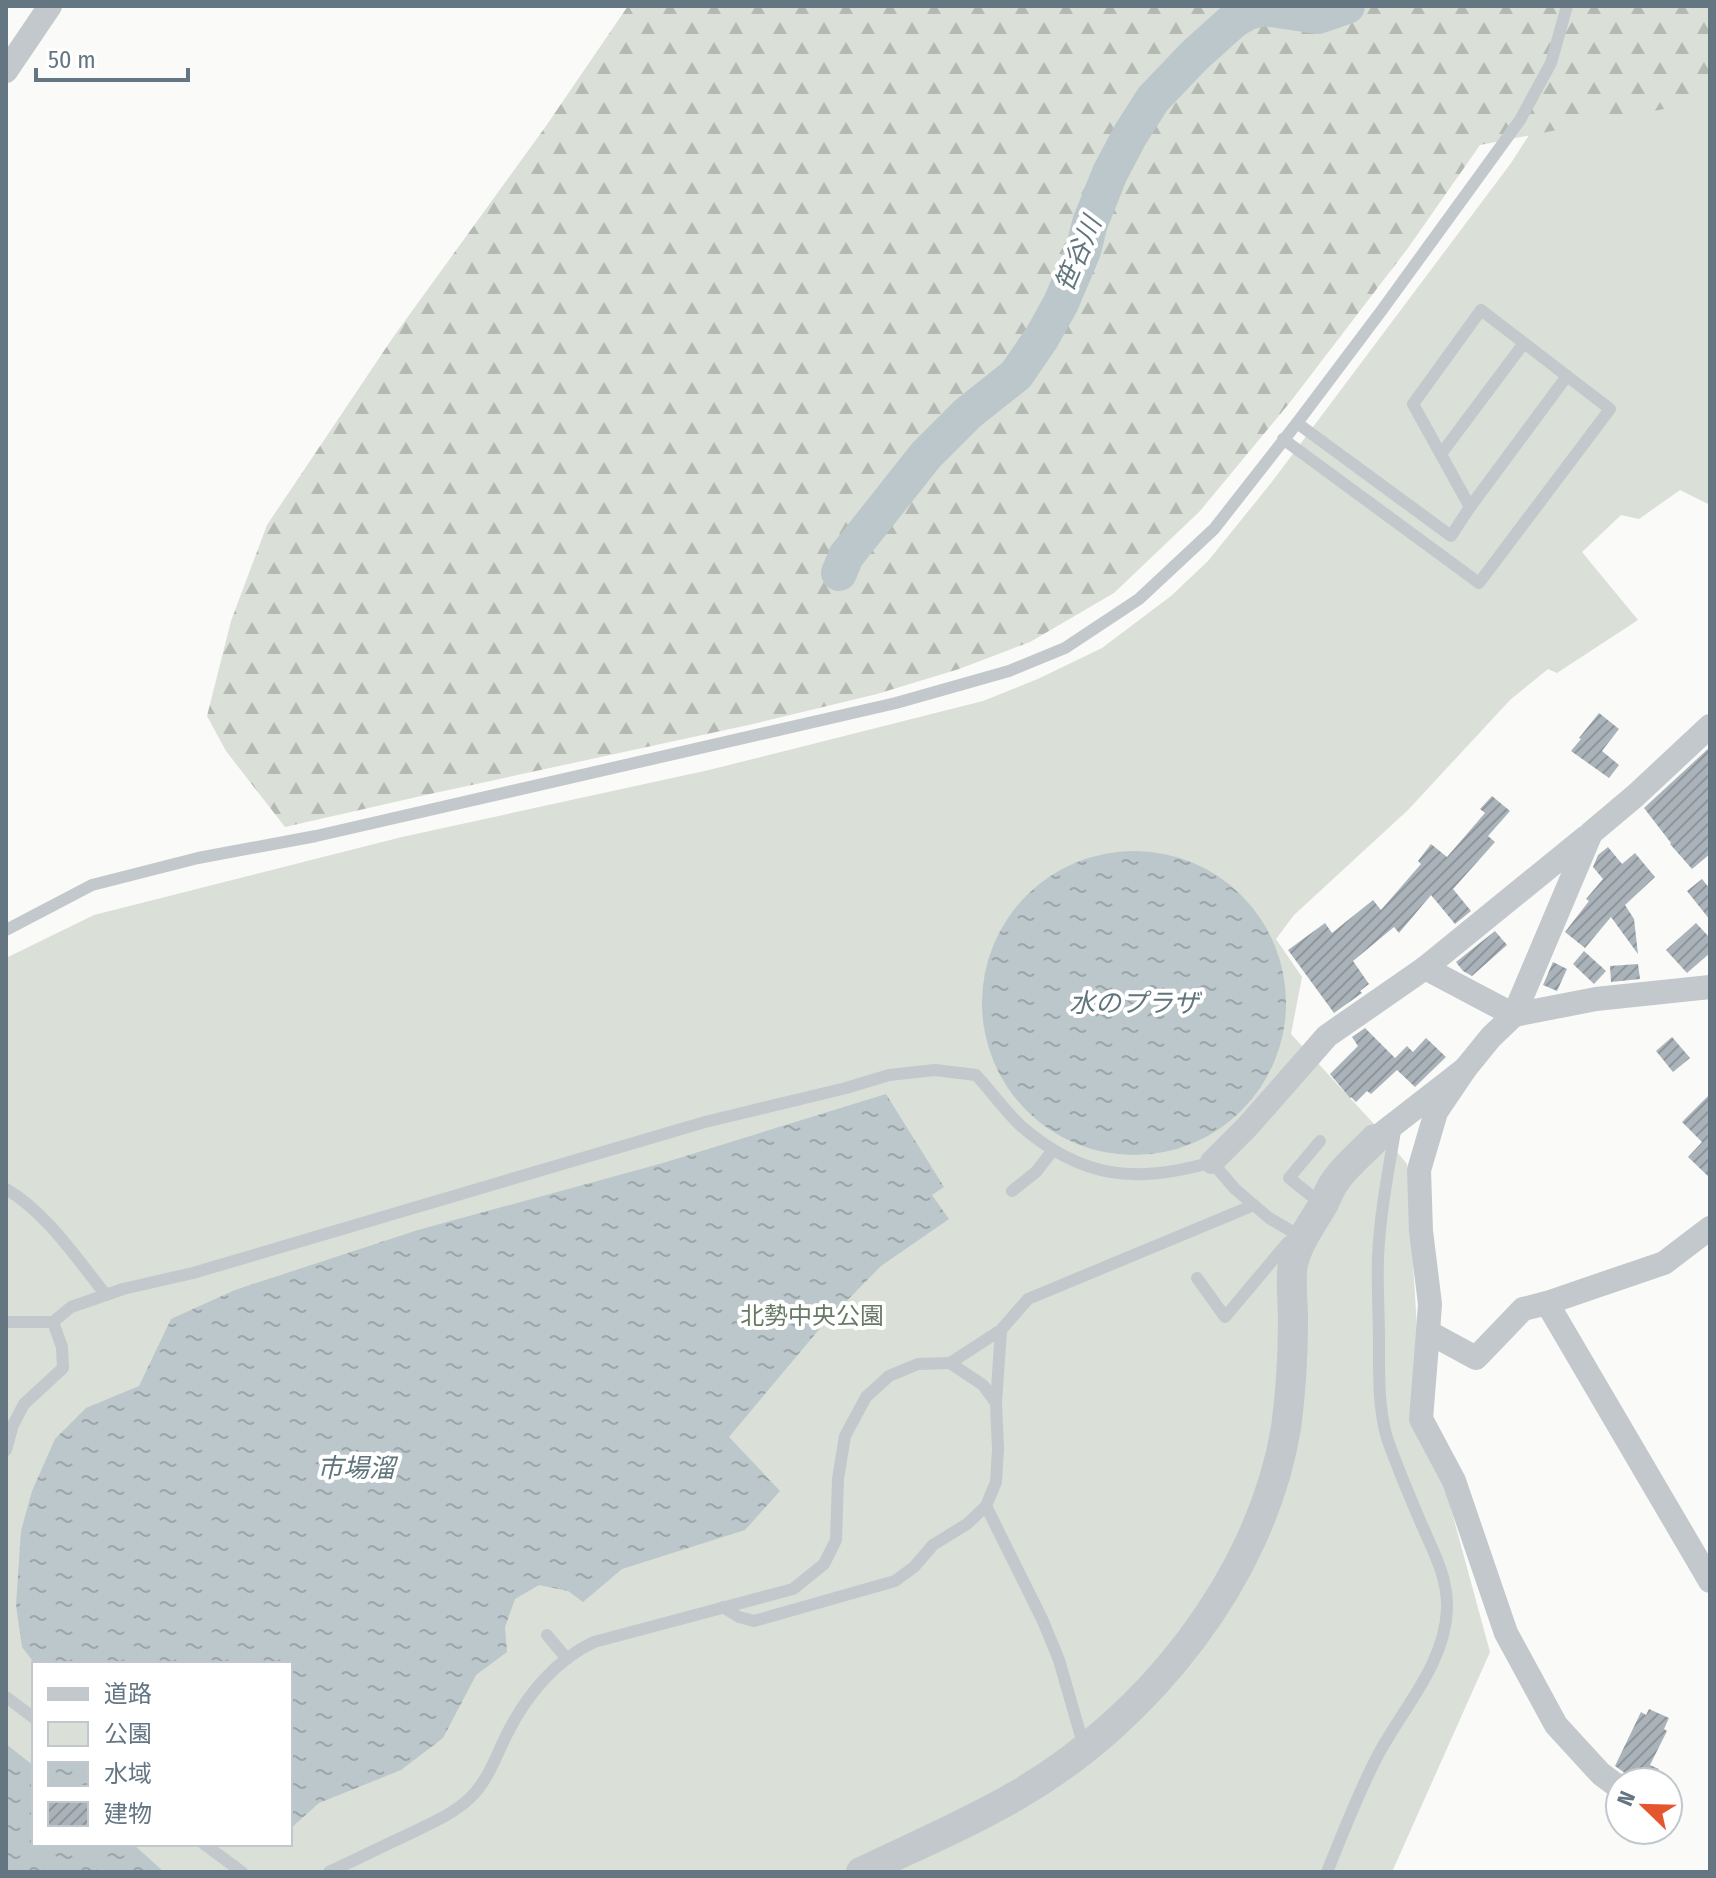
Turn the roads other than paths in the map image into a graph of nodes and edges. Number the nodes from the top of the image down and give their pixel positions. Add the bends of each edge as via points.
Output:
1 (50, 6) edge
2 (1567, 6) edge
3 (6, 71) edge
4 (1524, 343) junction
5 (1567, 376) junction
6 (1297, 423) junction
7 (1283, 439) junction
8 (1441, 454) junction
9 (1470, 507) junction
10 (1710, 726) edge
11 (1591, 833) junction
12 (6, 930) edge
13 (1425, 968) junction
14 (1710, 987) edge
15 (1514, 1015) junction
16 (1465, 1069) junction
17 (1386, 1130) junction
18 (1320, 1141) dead end
19 (1053, 1150) junction
20 (1212, 1162) junction
21 (6, 1189) edge
22 (1012, 1191) dead end
23 (1254, 1205) junction
24 (1323, 1205) junction
25 (1710, 1228) edge
26 (1303, 1238) junction
27 (1197, 1278) dead end
28 (106, 1295) junction
29 (1547, 1303) junction
30 (6, 1322) edge
31 (53, 1322) junction
32 (1001, 1330) junction
33 (1428, 1332) junction
34 (950, 1363) junction
35 (996, 1403) junction
36 (6, 1450) edge
37 (986, 1506) junction
38 (1710, 1581) edge
39 (723, 1607) junction
40 (547, 1635) dead end
41 (567, 1659) junction
42 (6, 1697) edge
43 (32, 1716) edge
44 (1084, 1748) junction
45 (1604, 1776) edge
46 (207, 1846) edge
47 (242, 1872) edge
48 (329, 1872) edge
49 (861, 1872) edge
50 (1327, 1872) edge

1 - 3 street
2 - 6 lane via 1551,63 1520,120
4 - 5 lane
4 - 8 lane
4 - 8 lane via 1481,310 1413,404
5 - 7 lane via 1610,409 1479,583
5 - 9 lane
6 - 7 lane
6 - 9 lane via 1451,536
7 - 12 lane via 1214,529 1139,599 1065,648 1009,671 896,703 107,881
8 - 9 lane
10 - 11 street
11 - 13 street
11 - 15 street
13 - 15 street
13 - 20 street via 1327,1036
14 - 15 street via 1596,999
15 - 16 street
16 - 17 street
16 - 33 street via 1436,1112 1419,1170
17 - 24 street via 1334,1181
17 - 50 lane via 1378,1256 1379,1388 1388,1438 1437,1558 1447,1608 1435,1660 1379,1754
18 - 24 lane via 1289,1178
19 - 20 lane via 1121,1175 1185,1170
19 - 22 lane
19 - 28 lane via 1020,1125 976,1075 935,1070 889,1075 705,1122
20 - 23 lane
21 - 28 lane via 57,1233
23 - 26 lane
23 - 32 lane via 1028,1299
24 - 26 street
25 - 29 street via 1664,1263
26 - 27 lane via 1288,1242 1225,1317
26 - 44 street via 1293,1266 1292,1373 1285,1429 1257,1529 1234,1575 1178,1656 1116,1723
28 - 31 lane via 71,1307
29 - 33 street via 1523,1309 1476,1358
29 - 38 street
30 - 31 lane
31 - 36 lane via 63,1368 24,1404
32 - 34 lane
32 - 35 lane
33 - 45 street via 1421,1419 1454,1481 1506,1633 1556,1725
34 - 35 lane via 983,1385
34 - 39 lane via 918,1364 889,1376 866,1397 845,1436 836,1540 824,1564 793,1589
35 - 37 lane via 996,1482
37 - 39 lane via 895,1581 754,1621
37 - 44 lane via 1059,1660
39 - 41 lane via 594,1642
40 - 41 lane
41 - 48 lane via 527,1700 472,1796 442,1817
42 - 43 lane
44 - 49 street via 1020,1794
46 - 47 lane

